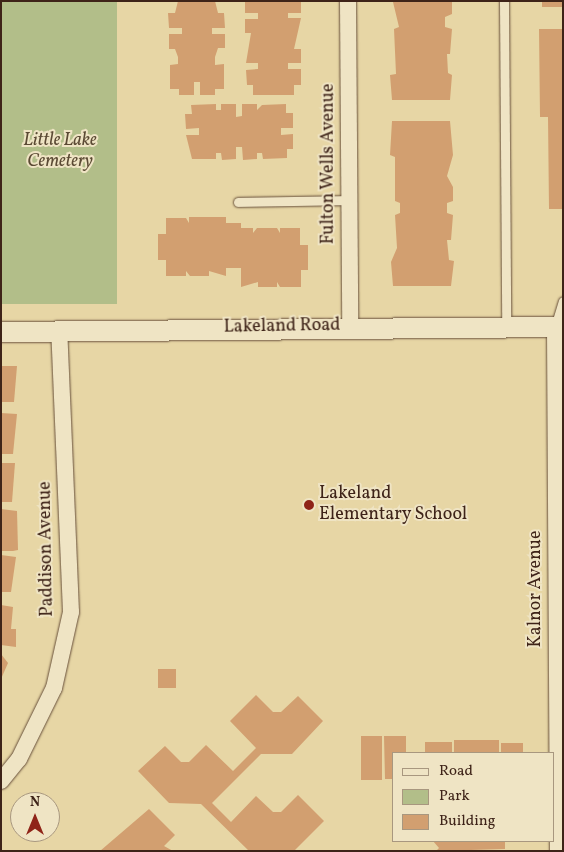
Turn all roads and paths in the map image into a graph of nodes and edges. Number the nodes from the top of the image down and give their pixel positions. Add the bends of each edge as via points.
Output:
1 (348, 1) edge
2 (504, 1) edge
3 (349, 200) junction
4 (238, 202) dead end
5 (563, 301) edge
6 (350, 326) junction
7 (506, 327) junction
8 (559, 327) edge
9 (59, 330) junction
10 (1, 332) edge
11 (559, 571) edge
12 (1, 781) edge
13 (560, 807) edge
14 (558, 851) edge

1 - 3 street, Fulton Wells Avenue
2 - 7 lane
3 - 4 lane
3 - 6 street, Fulton Wells Avenue
5 - 8 lane
6 - 7 street, Lakeland Road
6 - 9 street, Lakeland Road
7 - 8 street, Lakeland Road
8 - 11 street, Kalnor Avenue
9 - 10 street, Lakeland Road
9 - 12 street, Paddison Avenue via 71,612 54,688 19,759
11 - 13 street, Kalnor Avenue
13 - 14 street, Kalnor Avenue

